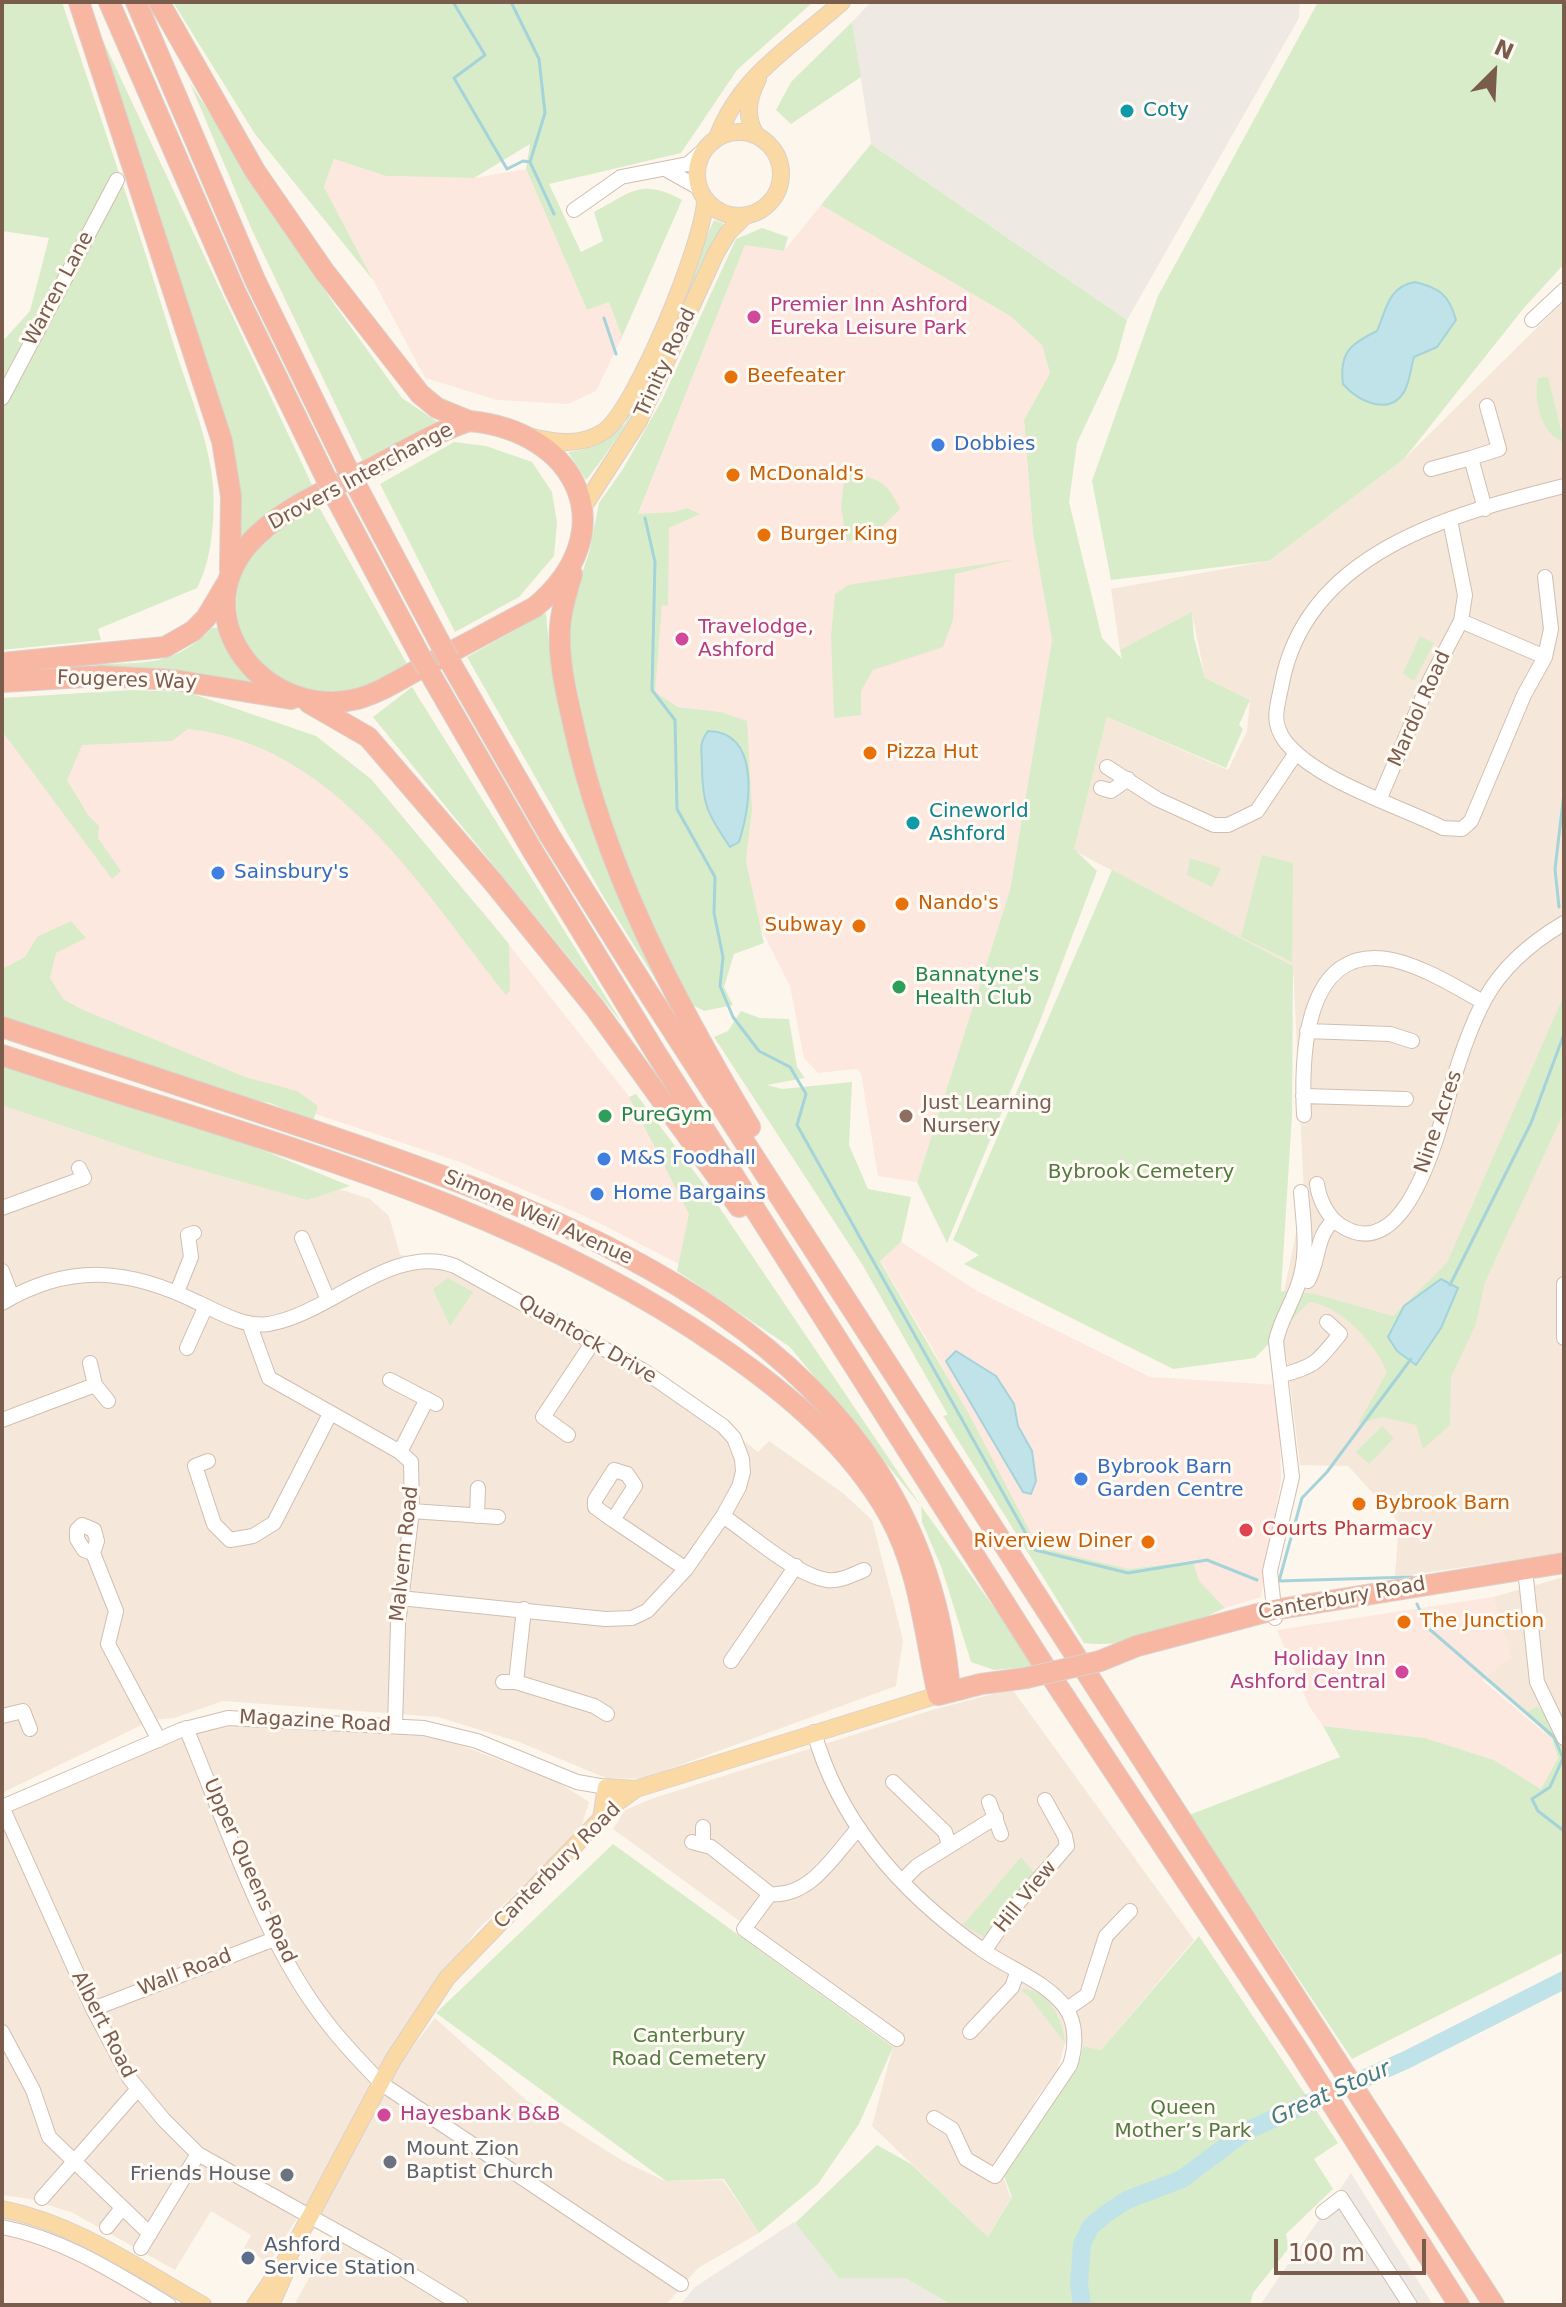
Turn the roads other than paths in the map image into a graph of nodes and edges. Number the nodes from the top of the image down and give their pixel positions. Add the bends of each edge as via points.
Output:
1 (79, 2) edge
2 (109, 2) edge
3 (136, 2) edge
4 (159, 2) edge
5 (842, 2) edge
6 (766, 63) junction
7 (757, 136) junction
8 (710, 144) junction
9 (667, 170) junction
10 (117, 180) dead end
11 (702, 194) junction
12 (574, 210) dead end
13 (746, 215) junction
14 (1564, 290) edge
15 (1532, 320) dead end
16 (2, 398) edge
17 (1487, 406) dead end
18 (469, 421) junction
19 (532, 437) junction
20 (1471, 458) junction
21 (1431, 469) dead end
22 (1564, 486) edge
23 (582, 509) junction
24 (1485, 509) junction
25 (1450, 520) junction
26 (574, 558) junction
27 (1545, 577) dead end
28 (228, 578) junction
29 (1461, 621) junction
30 (1545, 657) junction
31 (2, 663) edge
32 (2, 682) edge
33 (303, 700) junction
34 (1296, 753) junction
35 (1107, 767) dead end
36 (1128, 779) junction
37 (1101, 788) dead end
38 (1380, 798) junction
39 (1564, 923) edge
40 (1483, 1002) junction
41 (2, 1027) edge
42 (1307, 1031) junction
43 (1412, 1041) dead end
44 (2, 1055) edge
45 (1303, 1096) junction
46 (1406, 1099) dead end
47 (1304, 1115) dead end
48 (79, 1168) dead end
49 (1317, 1184) dead end
50 (1301, 1192) dead end
51 (2, 1208) edge
52 (1333, 1221) junction
53 (187, 1235) dead end
54 (302, 1238) dead end
55 (806, 1238) junction
56 (775, 1240) junction
57 (2, 1271) edge
58 (1308, 1281) dead end
59 (1564, 1287) edge
60 (177, 1292) junction
61 (7, 1300) edge
62 (328, 1300) junction
63 (206, 1306) junction
64 (1327, 1322) dead end
65 (249, 1323) junction
66 (1564, 1338) edge
67 (593, 1342) junction
68 (187, 1348) dead end
69 (90, 1363) dead end
70 (1282, 1375) junction
71 (390, 1380) dead end
72 (95, 1385) junction
73 (108, 1401) dead end
74 (330, 1414) junction
75 (2, 1420) edge
76 (568, 1435) dead end
77 (400, 1452) junction
78 (208, 1461) dead end
79 (478, 1488) dead end
80 (412, 1511) junction
81 (477, 1516) junction
82 (723, 1516) junction
83 (498, 1517) dead end
84 (613, 1520) dead end
85 (93, 1553) dead end
86 (1564, 1563) edge
87 (796, 1566) junction
88 (686, 1569) junction
89 (864, 1570) dead end
90 (1564, 1571) edge
91 (1525, 1572) junction
92 (400, 1598) junction
93 (1273, 1607) junction
94 (524, 1609) junction
95 (948, 1660) junction
96 (731, 1661) dead end
97 (981, 1684) junction
98 (944, 1693) junction
99 (607, 1714) dead end
100 (2, 1716) edge
101 (395, 1726) junction
102 (186, 1728) junction
103 (30, 1729) dead end
104 (814, 1732) junction
105 (1564, 1738) edge
106 (159, 1740) junction
107 (893, 1782) dead end
108 (606, 1787) junction
109 (636, 1789) junction
110 (1045, 1800) dead end
111 (989, 1802) dead end
112 (2, 1807) edge
113 (996, 1817) junction
114 (601, 1819) junction
115 (703, 1827) dead end
116 (856, 1831) junction
117 (1001, 1834) dead end
118 (949, 1845) junction
119 (902, 1881) junction
120 (770, 1894) junction
121 (1130, 1911) dead end
122 (277, 1938) junction
123 (984, 1951) junction
124 (1017, 1973) junction
125 (93, 2009) junction
126 (1067, 2009) junction
127 (2, 2032) edge
128 (970, 2032) dead end
129 (897, 2039) dead end
130 (382, 2084) junction
131 (137, 2090) junction
132 (934, 2118) dead end
133 (198, 2154) junction
134 (74, 2162) junction
135 (42, 2198) dead end
136 (122, 2208) junction
137 (2, 2209) edge
138 (1323, 2212) dead end
139 (307, 2216) junction
140 (324, 2226) junction
141 (2, 2227) edge
142 (107, 2227) dead end
143 (150, 2234) junction
144 (294, 2244) junction
145 (141, 2248) dead end
146 (681, 2284) dead end
147 (169, 2305) edge
148 (203, 2305) edge
149 (255, 2305) edge
150 (271, 2305) edge
151 (461, 2305) edge
152 (1410, 2305) edge
153 (1459, 2305) edge
154 (1494, 2305) edge

1 - 28 highway via 222,441 233,517
2 - 56 highway via 235,291 423,662 592,951
3 - 55 highway via 255,280 444,651 550,836
4 - 18 highway via 255,171 324,271 420,394
5 - 6 main road, Trinity Road
6 - 7 main road, Trinity Road via 749,107
6 - 8 main road, Trinity Road via 735,100
7 - 8 main road via 731,133
7 - 13 main road, Trinity Road via 775,154 780,178 771,200
8 - 9 street via 688,164
8 - 11 main road, Trinity Road via 697,165
9 - 11 street
9 - 12 street via 621,177
10 - 16 street, Warren Lane
11 - 13 main road via 718,211
11 - 19 main road, Trinity Road via 697,245 632,394 614,423 581,441
13 - 23 main road, Trinity Road via 716,253 639,421
14 - 15 street
17 - 20 street via 1499,449
18 - 19 highway, Drovers Interchange
18 - 28 highway, Drovers Interchange via 285,513 246,548
19 - 23 highway, Drovers Interchange via 562,462
20 - 21 street
20 - 24 street
22 - 24 street
23 - 26 highway
24 - 25 street
25 - 29 street, Mardol Road via 1465,595
25 - 34 street via 1425,527 1361,562 1309,616 1291,649 1274,716 1282,738
26 - 33 highway via 548,597 376,692 355,699
26 - 55 highway via 560,631 565,687 607,843 635,914 710,1060 791,1195
27 - 30 street via 1551,629
28 - 31 highway, Fougeres Way via 206,618 181,641 165,647
28 - 33 highway via 228,625 238,649 265,681
29 - 30 street
29 - 38 street, Mardol Road
30 - 38 street via 1471,821 1462,829 1443,828
32 - 33 highway, Fougeres Way via 101,676 174,680
33 - 56 highway via 368,737 595,1008 741,1209
34 - 36 street via 1257,811 1228,825 1214,825 1157,799
34 - 38 street via 1324,774
35 - 36 street
36 - 37 street via 1111,791
39 - 40 street, Nine Acres via 1507,967
40 - 42 street via 1408,965 1361,959 1328,978
40 - 52 street, Nine Acres via 1435,1146 1400,1215 1375,1232 1353,1231
41 - 95 highway, Simone Weil Avenue via 473,1186 599,1242 697,1298 802,1379 868,1453 912,1532 938,1604
42 - 43 street via 1390,1034
42 - 45 street
44 - 98 highway, Simone Weil Avenue via 457,1206 593,1269 700,1332 788,1398 870,1486 889,1516 916,1584
45 - 46 street
45 - 47 street
48 - 51 street via 84,1178
49 - 52 street
50 - 70 street via 1301,1276 1276,1341
52 - 58 street via 1318,1238 1317,1264
53 - 60 street via 193,1247
54 - 62 street
55 - 154 highway
56 - 153 highway
57 - 61 street
59 - 66 street
60 - 61 street via 148,1280 104,1274 70,1277
60 - 63 street
62 - 65 street, Quantock Drive via 267,1325
62 - 67 street, Quantock Drive via 384,1273 433,1259
63 - 65 street
63 - 68 street
64 - 70 street via 1340,1334 1320,1359 1305,1370
65 - 74 street via 269,1378
67 - 76 street via 543,1417
67 - 82 street, Quantock Drive via 644,1371 734,1438 743,1472
69 - 72 street
70 - 93 street via 1292,1477 1270,1571
71 - 77 street via 431,1402
72 - 73 street
72 - 75 street
74 - 77 street
74 - 78 street via 274,1523 253,1536 230,1540 214,1524 195,1466
77 - 80 street, Malvern Road via 413,1469
79 - 81 street
80 - 81 street
80 - 92 street, Malvern Road
81 - 83 street
82 - 87 street
82 - 88 street, Quantock Drive
84 - 88 street
85 - 106 street via 116,1611 108,1644
86 - 91 highway, Canterbury Road
87 - 89 street via 825,1580
87 - 96 street
88 - 94 street, Quantock Drive via 647,1611 632,1618
90 - 91 highway, Canterbury Road
91 - 93 highway, Canterbury Road
91 - 105 street via 1537,1682
92 - 94 street, Quantock Drive
92 - 101 street, Malvern Road
93 - 97 highway, Canterbury Road, bridge via 1100,1661
94 - 99 street via 509,1682
95 - 97 highway
95 - 98 highway, Simone Weil Avenue
97 - 98 highway, Canterbury Road
98 - 104 main road, Canterbury Road
100 - 103 street via 23,1711
101 - 102 street, Magazine Road via 228,1718
101 - 108 street, Magazine Road via 477,1741 577,1782
102 - 106 street, Magazine Road
102 - 122 street, Upper Queens Road
104 - 109 main road, Canterbury Road
104 - 116 street via 837,1798
106 - 112 street, Magazine Road
107 - 118 street via 925,1809
108 - 109 main road, Magazine Road
108 - 114 main road
109 - 114 main road, Canterbury Road
110 - 123 street, Hill View via 1067,1846
111 - 113 street
112 - 125 street, Albert Road
113 - 117 street
113 - 118 street
114 - 130 main road, Canterbury Road via 447,1978
115 - 120 street via 697,1844 731,1860
116 - 119 street
116 - 120 street via 809,1884 793,1893
118 - 119 street
119 - 123 street
120 - 129 street via 744,1929
121 - 126 street via 1106,1936 1106,1965 1087,1995
122 - 125 street, Wall Road
122 - 130 street, Upper Queens Road via 313,2004
123 - 124 street
124 - 126 street via 1043,1986
124 - 128 street via 1012,1987
125 - 131 street, Albert Road
126 - 132 street via 1074,2028 1070,2065 996,2182 966,2159 952,2129
127 - 134 street via 33,2090 49,2137
130 - 139 main road, Canterbury Road
130 - 146 street, Upper Queens Road
131 - 133 street, Albert Road
131 - 134 street
133 - 139 street, Albert Road
133 - 143 street
134 - 135 street
134 - 136 street
136 - 142 street
136 - 143 street
137 - 148 main road via 98,2242
138 - 152 street via 1341,2198
139 - 140 street, Albert Road
139 - 144 main road, Canterbury Road
140 - 144 street
140 - 151 street, Albert Road
141 - 147 street via 56,2242
143 - 145 street
144 - 149 main road, Canterbury Road
144 - 150 main road, Canterbury Road via 289,2269

